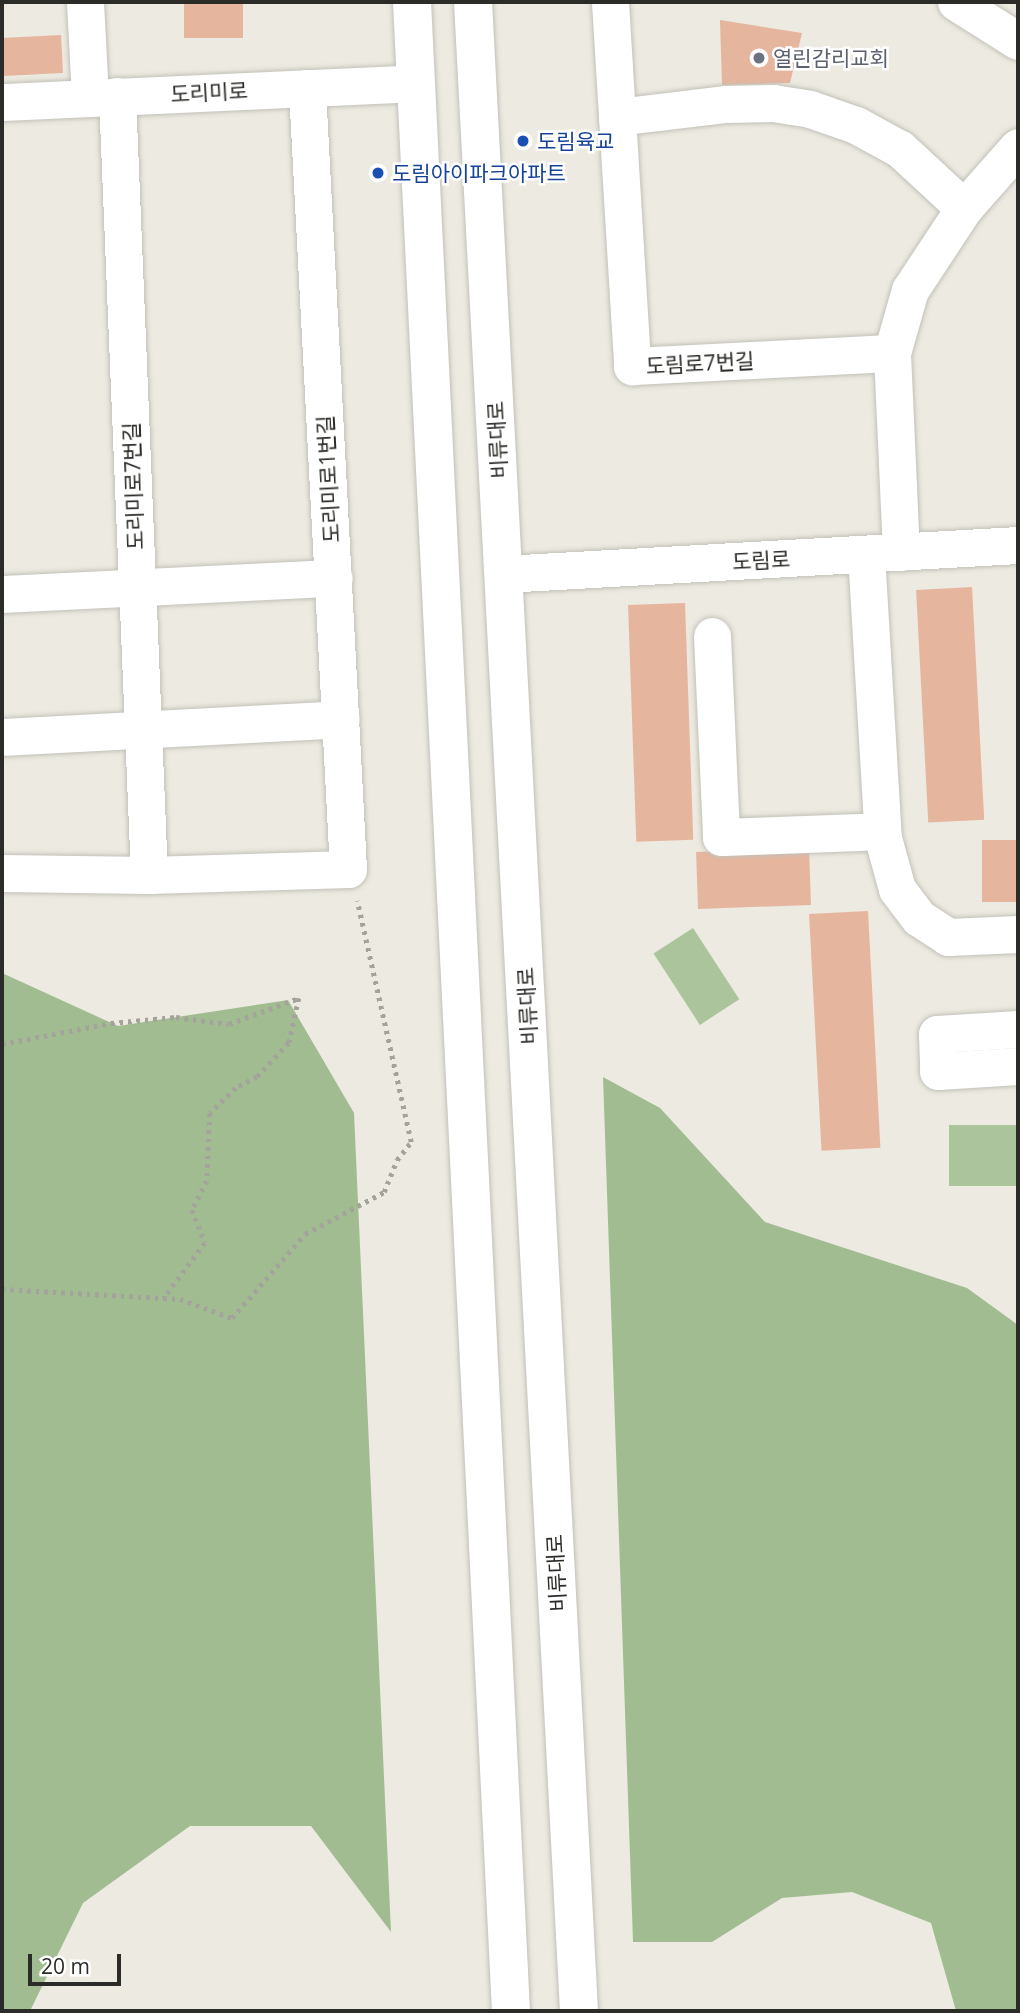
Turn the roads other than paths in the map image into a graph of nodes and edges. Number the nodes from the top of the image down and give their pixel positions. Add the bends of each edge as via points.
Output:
1 (85, 2) edge
2 (412, 2) edge
3 (473, 2) edge
4 (610, 2) edge
5 (956, 2) edge
6 (1018, 41) edge
7 (416, 83) junction
8 (307, 88) junction
9 (103, 97) junction
10 (2, 102) edge
11 (617, 117) junction
12 (1018, 147) edge
13 (964, 208) junction
14 (892, 353) junction
15 (1018, 545) edge
16 (884, 553) junction
17 (504, 574) junction
18 (334, 578) junction
19 (138, 587) junction
20 (2, 594) edge
21 (712, 636) dead end
22 (341, 719) junction
23 (143, 729) junction
24 (2, 737) edge
25 (882, 831) junction
26 (2, 873) edge
27 (149, 875) junction
28 (1018, 934) edge
29 (1018, 1029) edge
30 (1018, 1066) edge
31 (512, 2011) edge
32 (579, 2011) edge

1 - 9 street, 도리미로7번길
2 - 7 main road
3 - 17 main road, 비류대로
4 - 11 street, 도림로7번길
5 - 6 street
7 - 8 street, 도리미로
7 - 31 main road
8 - 9 street, 도리미로
8 - 18 street, 도리미로1번길
9 - 10 street, 도리미로
9 - 19 street, 도리미로7번길
11 - 13 street via 726,104 773,103 810,109 856,125 900,149
11 - 14 street, 도림로7번길 via 632,366
12 - 13 street
13 - 14 street via 909,289
14 - 16 street
15 - 16 street, 도림로
16 - 17 street, 도림로
16 - 25 street via 873,783
17 - 32 main road, 비류대로
18 - 19 street
18 - 22 street, 도리미로1번길
19 - 20 street
19 - 23 street, 도리미로7번길
21 - 25 street via 721,837
22 - 23 street
22 - 27 street, 도리미로1번길 via 348,869
23 - 24 street
23 - 27 street, 도리미로7번길
25 - 28 street via 897,889 919,918 948,937
26 - 27 street
29 - 30 street via 937,1034 938,1071

